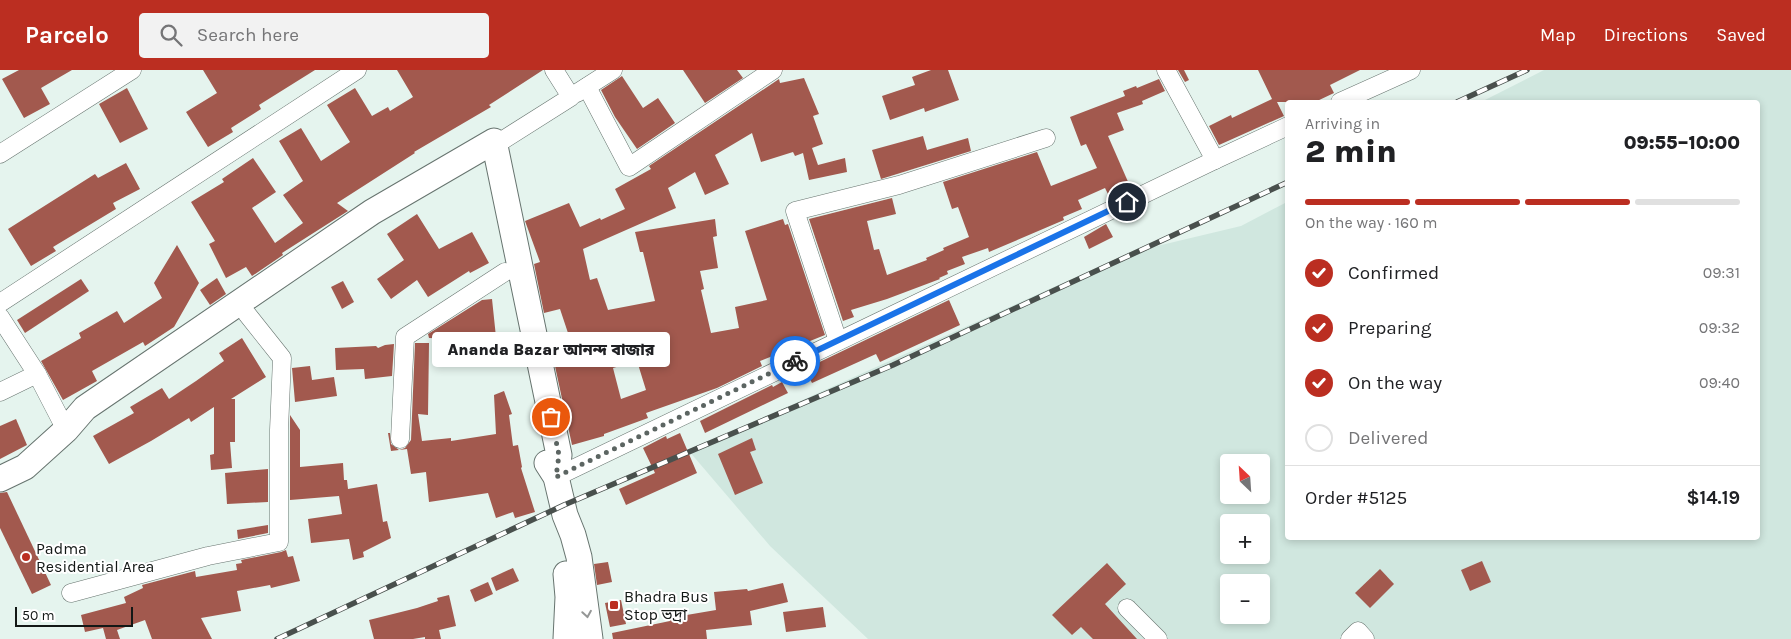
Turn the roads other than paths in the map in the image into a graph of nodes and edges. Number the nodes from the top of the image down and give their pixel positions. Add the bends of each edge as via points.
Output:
1 (132, 70) edge
2 (357, 70) edge
3 (554, 70) edge
4 (613, 70) edge
5 (774, 70) edge
6 (1166, 70) edge
7 (1411, 70) edge
8 (587, 87) junction
9 (571, 98) junction
10 (1344, 100) edge
11 (1285, 127) edge
12 (1046, 138) dead end
13 (491, 148) junction
14 (0, 154) edge
15 (1215, 160) junction
16 (505, 272) junction
17 (0, 303) edge
18 (247, 314) junction
19 (0, 317) edge
20 (838, 341) junction
21 (37, 374) junction
22 (0, 392) edge
23 (66, 430) junction
24 (400, 439) dead end
25 (556, 477) junction
26 (0, 479) edge
27 (565, 515) junction
28 (71, 593) dead end
29 (1127, 608) dead end
30 (566, 639) edge
31 (590, 639) edge
32 (1158, 639) edge
33 (1350, 639) edge
34 (1365, 639) edge

1 - 14 street
2 - 17 street
3 - 9 street
4 - 8 street
5 - 8 street via 629,168
6 - 15 street
7 - 10 street
8 - 9 street
9 - 13 street
11 - 15 street
12 - 20 street via 899,186 795,211
13 - 16 main road
13 - 18 main road
13 - 23 main road via 372,212 85,408
13 - 25 main road via 559,455
15 - 20 street
16 - 24 street via 405,336
16 - 25 main road via 544,457
18 - 23 main road via 96,420
18 - 28 street via 282,358 279,542 208,556
19 - 21 street
20 - 25 street
21 - 22 street
21 - 23 street
23 - 26 main road via 25,467
25 - 27 main road
27 - 30 main road via 561,537 568,597
27 -> 31 main road via 579,557
29 - 32 street
33 - 34 street via 1358,631

